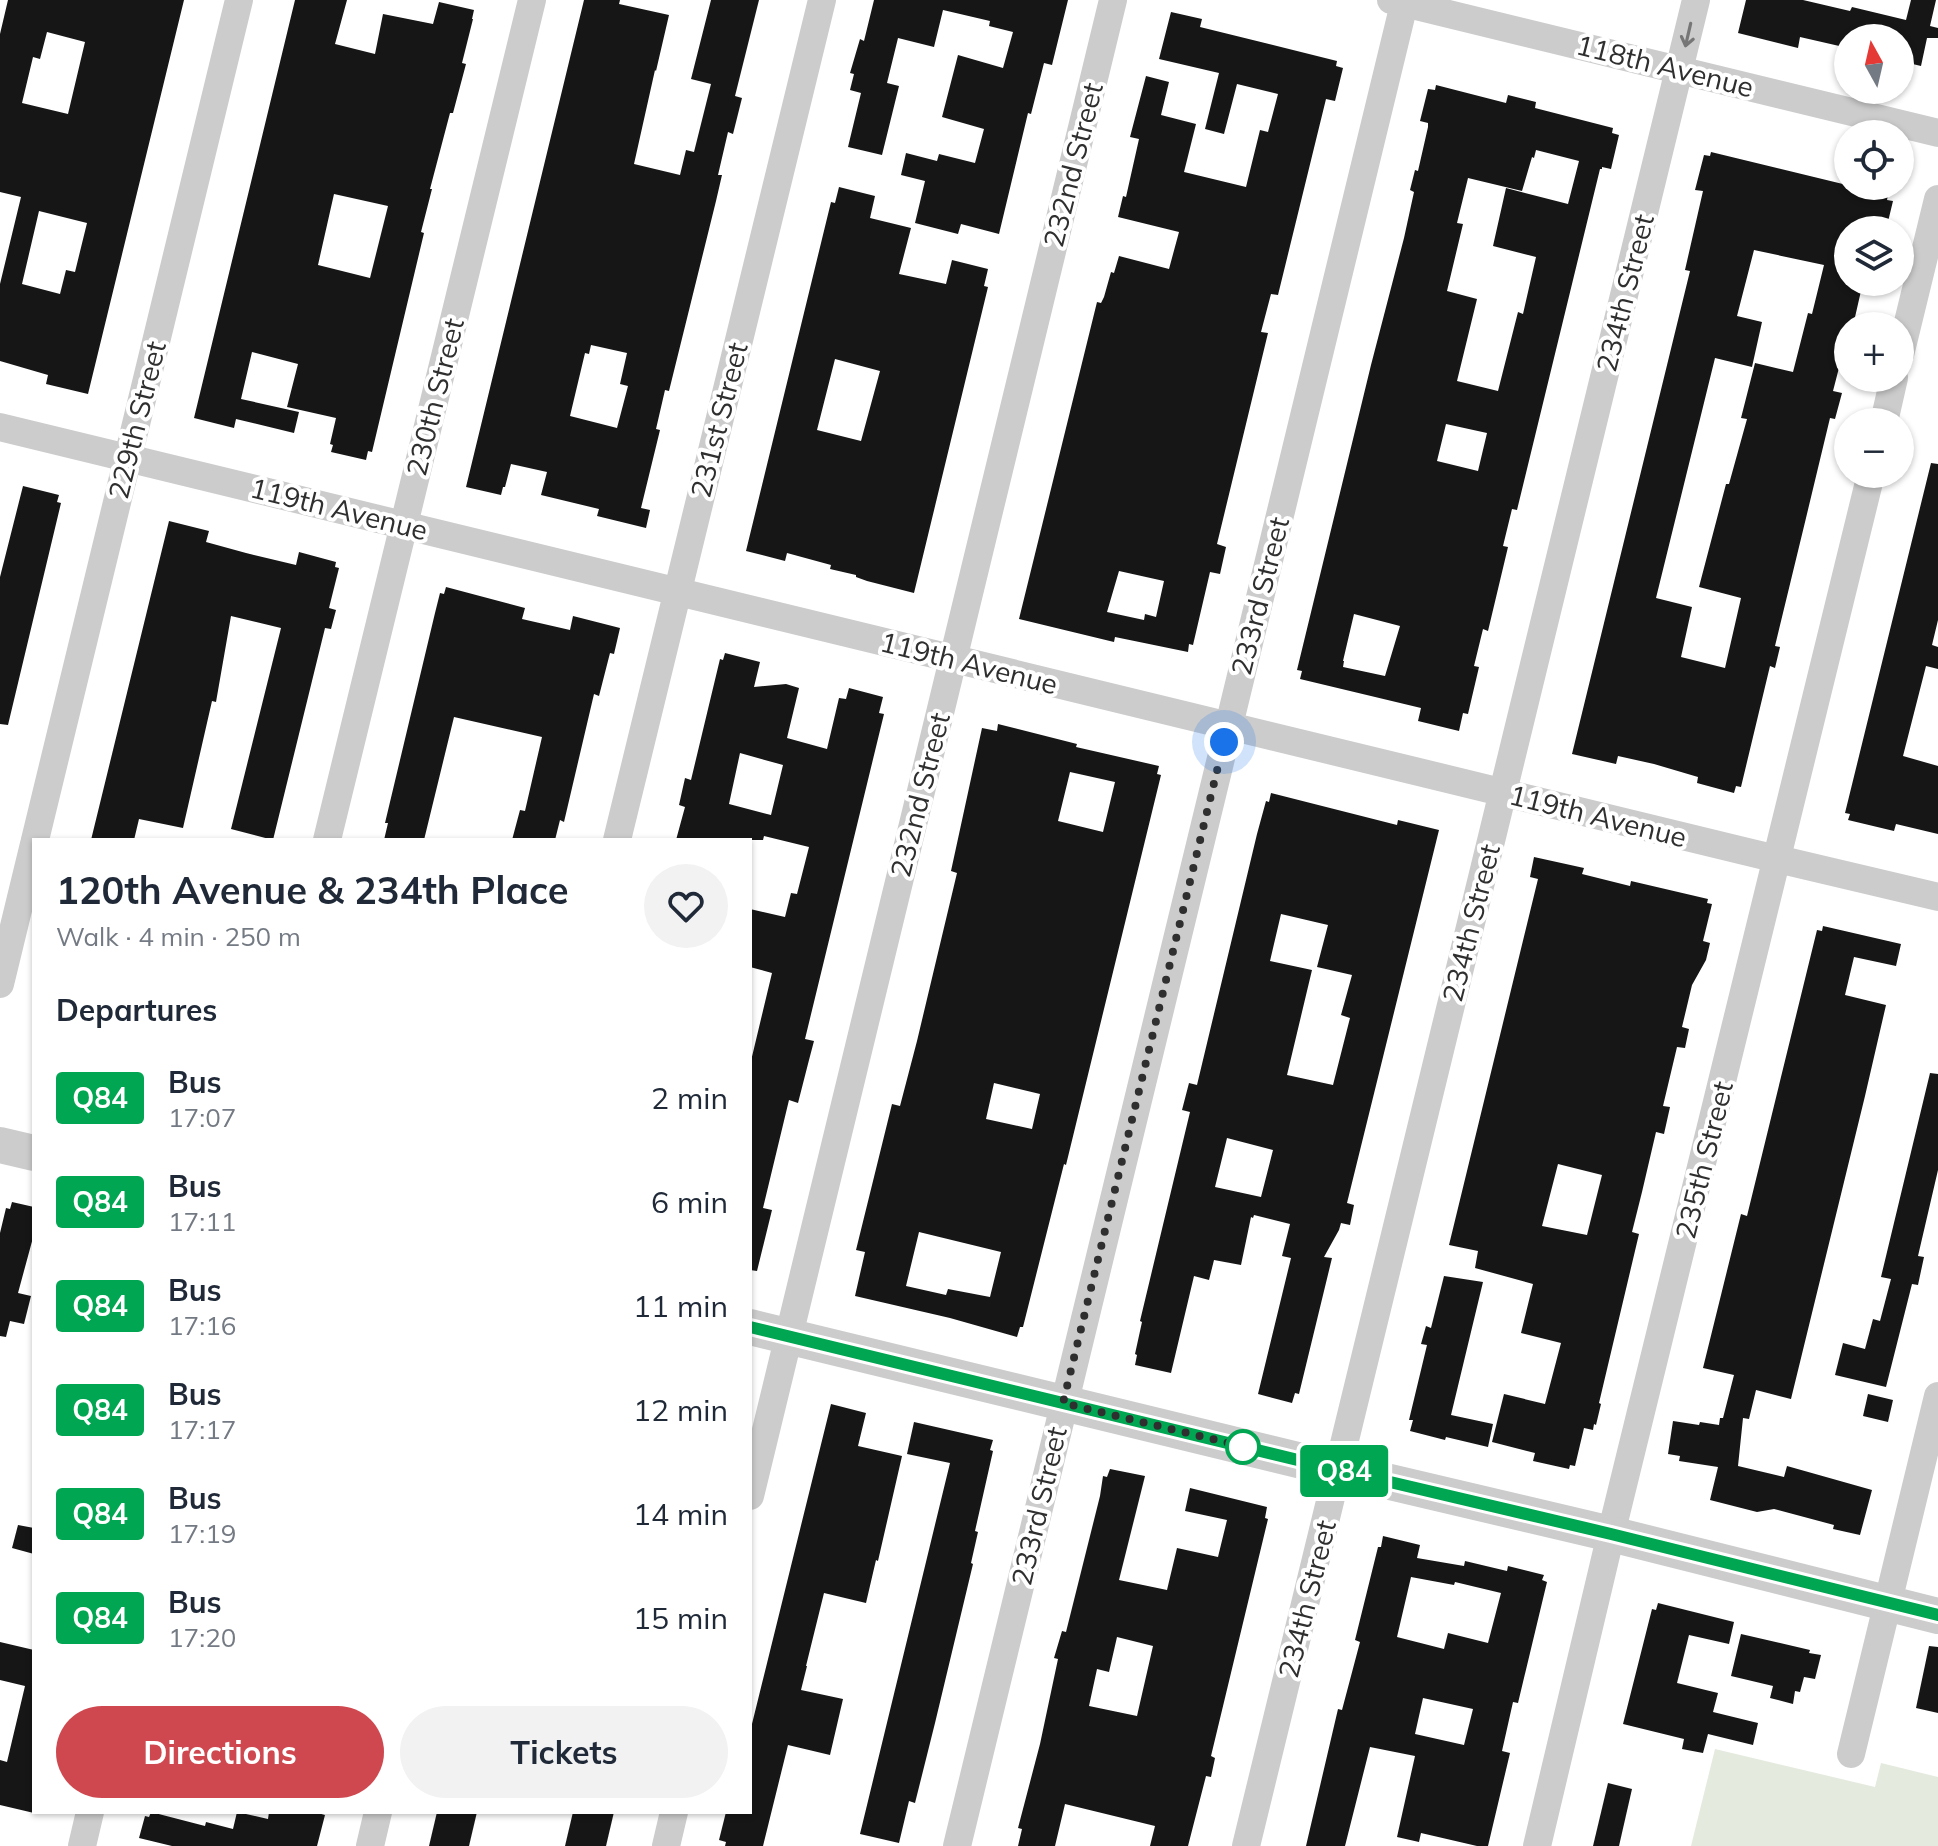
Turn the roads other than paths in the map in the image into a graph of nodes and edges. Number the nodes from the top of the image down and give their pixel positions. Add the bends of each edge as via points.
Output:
1 (239, 0) edge
2 (532, 0) edge
3 (822, 0) edge
4 (1113, 0) edge
5 (1696, 0) edge
6 (1400, 1) edge
7 (1679, 70) junction
8 (1938, 133) edge
9 (1938, 199) edge
10 (1910, 312) edge
11 (0, 427) edge
12 (128, 457) junction
13 (1868, 488) edge
14 (404, 525) junction
15 (678, 592) junction
16 (953, 660) junction
17 (1228, 725) junction
18 (1503, 792) junction
19 (35, 838) edge
20 (327, 838) edge
21 (617, 838) edge
22 (32, 850) edge
23 (1777, 859) junction
24 (1938, 897) edge
25 (0, 984) edge
26 (0, 1145) edge
27 (32, 1153) edge
28 (752, 1327) edge
29 (788, 1336) junction
30 (1938, 1396) edge
31 (1063, 1403) junction
32 (1339, 1470) junction
33 (752, 1488) edge
34 (1611, 1534) junction
35 (1888, 1603) junction
36 (1938, 1616) edge
37 (1851, 1754) dead end
38 (90, 1814) edge
39 (378, 1814) edge
40 (674, 1814) edge
41 (82, 1846) edge
42 (370, 1846) edge
43 (666, 1846) edge
44 (957, 1846) edge
45 (1246, 1846) edge
46 (1537, 1846) edge

1 - 12 street, 229th Street
2 - 14 street, 230th Street
3 - 15 street, 231st Street
4 - 16 street, 232nd Street
5 -> 7 street, 234th Street
6 - 7 street, 118th Avenue
6 - 17 street, 233rd Street
7 - 8 street, 118th Avenue
7 - 18 street, 234th Street
9 - 10 street
11 - 12 street, 119th Avenue
12 - 14 street, 119th Avenue
12 - 19 street, 229th Street
13 - 23 street, 235th Street
14 - 15 street, 119th Avenue
14 - 20 street, 230th Street
15 - 16 street, 119th Avenue
15 - 21 street, 231st Street
16 - 17 street, 119th Avenue
16 - 29 street, 232nd Street
17 - 18 street, 119th Avenue
17 - 31 street, 233rd Street
18 - 23 street, 119th Avenue
18 - 32 street, 234th Street
22 - 25 street, 229th Street
23 - 24 street, 119th Avenue
23 - 34 street, 235th Street
26 - 27 street
28 - 29 street
29 - 31 street
29 - 33 street, 232nd Street
30 - 35 street
31 - 32 street
31 - 44 street, 233rd Street
32 - 34 street
32 - 45 street, 234th Street
34 - 35 street
34 - 46 street, 235th Street
35 - 36 street
35 - 37 street
38 - 41 street
39 - 42 street
40 - 43 street

